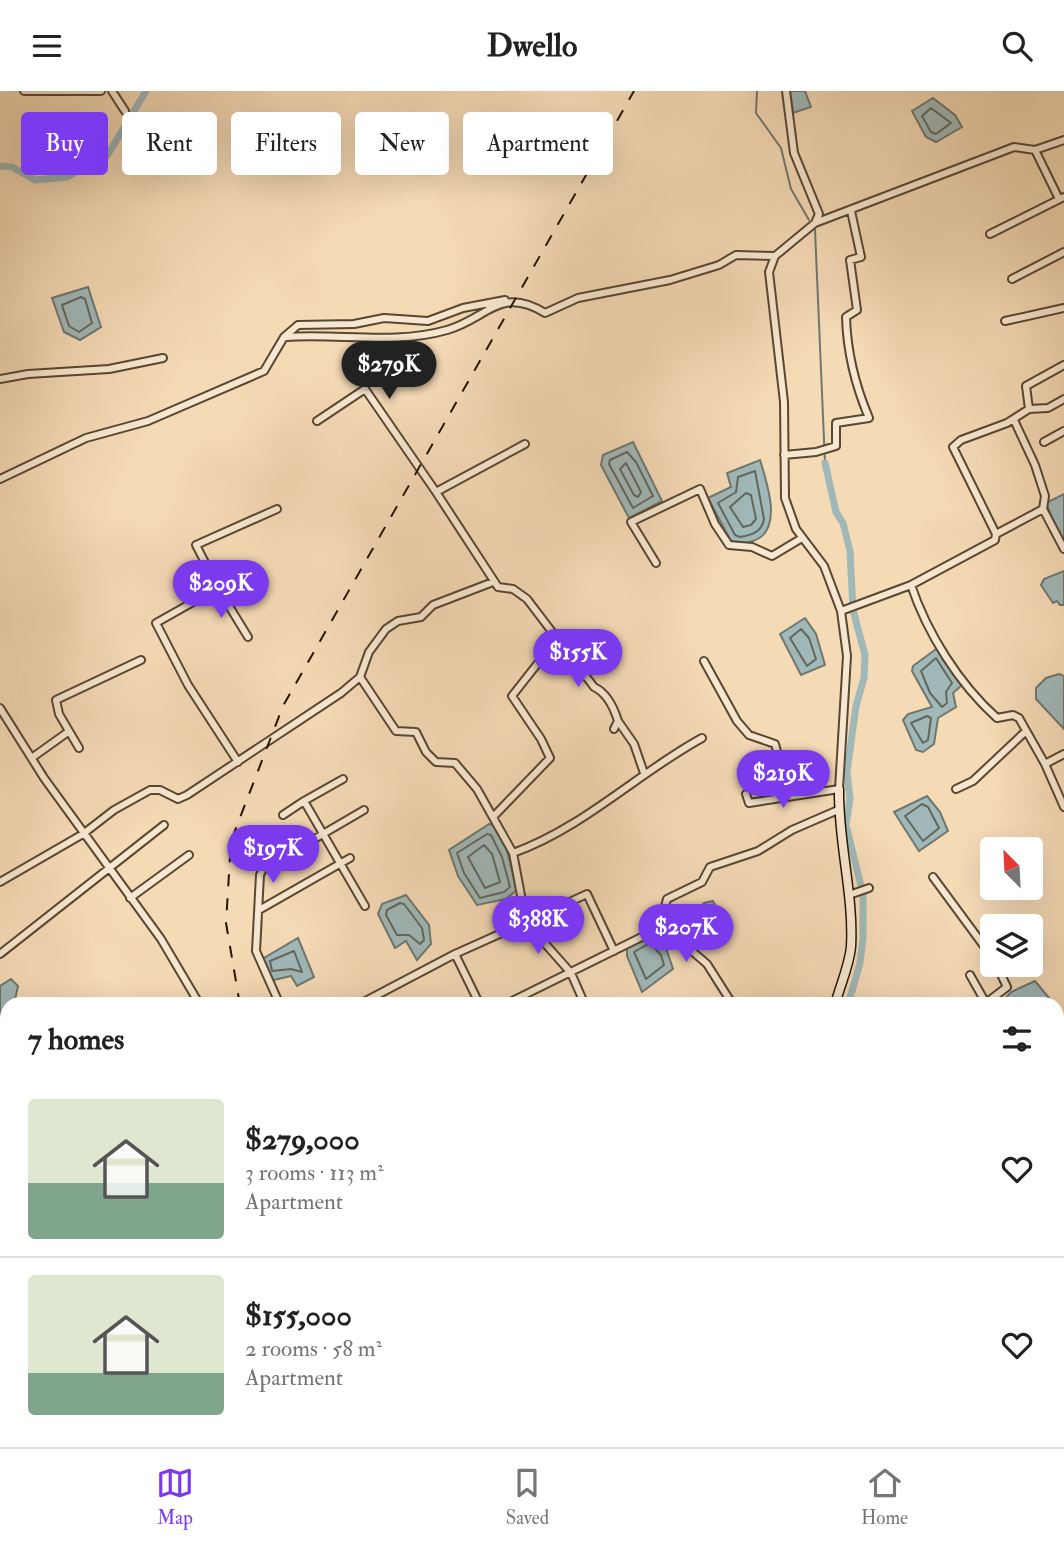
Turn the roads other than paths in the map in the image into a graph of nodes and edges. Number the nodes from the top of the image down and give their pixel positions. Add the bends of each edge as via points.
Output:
1 (24, 91) edge
2 (101, 91) edge
3 (112, 91) edge
4 (786, 91) edge
5 (125, 111) dead end
6 (1064, 140) edge
7 (1034, 150) junction
8 (1062, 198) edge
9 (851, 211) junction
10 (814, 223) junction
11 (990, 234) dead end
12 (1064, 252) edge
13 (775, 256) junction
14 (1012, 279) dead end
15 (505, 300) junction
16 (1064, 308) edge
17 (1005, 321) dead end
18 (284, 337) junction
19 (163, 358) dead end
20 (1064, 365) edge
21 (0, 379) edge
22 (1064, 399) edge
23 (1029, 409) junction
24 (1014, 419) junction
25 (317, 421) dead end
26 (1064, 431) edge
27 (1044, 442) dead end
28 (525, 444) dead end
29 (784, 455) junction
30 (0, 478) edge
31 (436, 492) junction
32 (277, 509) dead end
33 (1043, 509) junction
34 (996, 534) junction
35 (802, 538) junction
36 (1064, 549) edge
37 (656, 563) dead end
38 (493, 582) junction
39 (911, 585) junction
40 (218, 588) junction
41 (841, 611) junction
42 (248, 637) dead end
43 (561, 645) junction
44 (141, 660) dead end
45 (704, 661) dead end
46 (359, 677) junction
47 (0, 708) edge
48 (618, 721) junction
49 (614, 729) dead end
50 (68, 731) junction
51 (1026, 731) junction
52 (702, 738) dead end
53 (79, 748) dead end
54 (1064, 754) edge
55 (33, 757) junction
56 (238, 762) junction
57 (1045, 764) junction
58 (644, 773) junction
59 (342, 779) dead end
60 (839, 789) junction
61 (956, 789) dead end
62 (746, 795) dead end
63 (789, 795) junction
64 (304, 801) junction
65 (1064, 807) edge
66 (365, 810) dead end
67 (838, 810) junction
68 (283, 815) dead end
69 (494, 816) junction
70 (164, 825) dead end
71 (322, 833) junction
72 (83, 834) junction
73 (513, 853) junction
74 (189, 855) dead end
75 (350, 858) dead end
76 (341, 863) junction
77 (107, 869) junction
78 (933, 877) dead end
79 (0, 881) edge
80 (869, 888) dead end
81 (849, 895) junction
82 (130, 898) junction
83 (365, 906) dead end
84 (259, 910) junction
85 (526, 922) junction
86 (670, 923) junction
87 (980, 941) edge
88 (614, 951) junction
89 (0, 954) edge
90 (455, 954) junction
91 (571, 973) junction
92 (970, 975) dead end
93 (1002, 977) edge
94 (195, 997) edge
95 (277, 997) edge
96 (373, 997) edge
97 (476, 997) edge
98 (521, 997) edge
99 (582, 997) edge
100 (728, 997) edge
101 (838, 997) edge
102 (982, 997) edge
103 (995, 997) edge

1 - 2 street
3 - 5 street
4 - 10 street via 794,153 819,214
6 - 7 street
7 - 8 street
7 - 9 street via 1014,147
8 - 11 street
9 - 10 street
9 - 29 street via 861,257 850,260 857,310 846,317 847,341 869,418 836,423 836,446
10 - 13 street
12 - 14 street
13 - 15 street via 736,255 670,280 578,298 545,313 530,304
13 - 29 street via 769,272 784,402
15 - 18 street via 428,321 298,325
15 - 18 street via 448,330 407,337
16 - 17 street
18 - 30 street via 264,371 148,421 86,437
19 - 21 street via 109,369
20 - 23 street via 1026,386
22 - 23 street via 1048,408
23 - 24 street
24 - 33 street via 1045,496
24 - 34 street via 953,447
25 - 31 street via 365,389
26 - 27 street
28 - 31 street
29 - 35 street via 785,498
31 - 38 street
32 - 40 street via 196,545
33 - 34 street
33 - 36 street
34 - 39 street via 995,540
35 - 37 street via 772,556 752,547 729,545 700,489 631,522
35 - 41 street via 824,566
38 - 43 street via 527,599
38 - 46 street via 386,629 369,652
39 - 41 street
39 - 51 street via 924,618 971,690 997,719 1016,716
40 - 42 street
40 - 56 street via 156,622 188,685
41 - 60 street via 847,656
43 - 48 street via 601,690
43 - 69 street via 542,658 512,696 550,758
44 - 50 street via 60,697 56,706
45 - 63 street via 749,736 775,744
46 - 56 street
46 - 69 street via 396,731 413,731 436,762 456,763
47 - 55 street
48 - 49 street
48 - 58 street via 634,744
50 - 53 street
50 - 55 street
51 - 57 street
51 - 61 street via 974,781
52 - 58 street
54 - 57 street
55 - 72 street
56 - 72 street via 178,799 150,790
57 - 65 street
58 - 73 street via 559,834
59 - 64 street
60 - 63 street
60 - 67 street
62 - 63 street via 749,803
64 - 68 street
64 - 71 street
66 - 71 street
67 - 81 street
67 - 86 street via 758,851 710,867 702,882 667,898 664,910
69 - 73 street
70 - 77 street
71 - 76 street
71 - 84 street via 263,869
72 - 77 street
72 - 79 street
73 - 85 street
74 - 82 street
75 - 76 street
76 - 83 street
76 - 84 street
77 - 82 street
77 - 89 street
78 - 87 street
80 - 81 street
81 - 101 street via 851,947
82 - 94 street
84 - 95 street via 257,960
85 - 88 street via 587,894
85 - 90 street
85 - 91 street
86 - 88 street
86 - 100 street via 678,939 707,964
88 - 91 street
90 - 96 street
90 - 97 street
91 - 98 street
91 - 99 street
92 - 102 street
93 - 103 street via 1007,987

